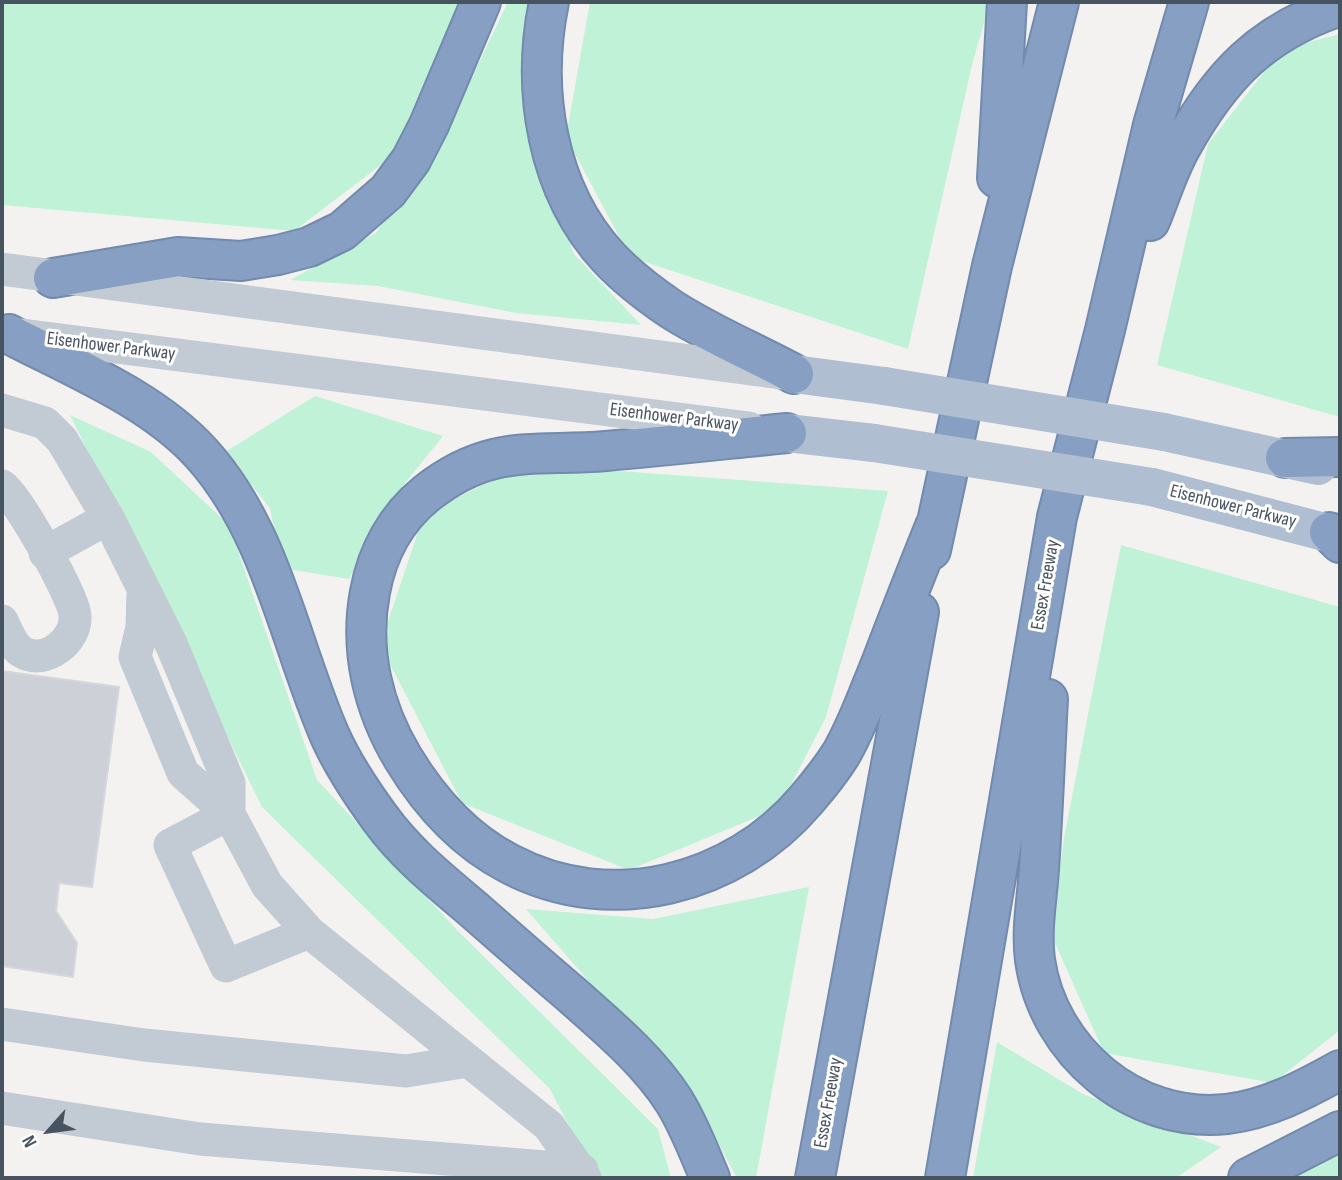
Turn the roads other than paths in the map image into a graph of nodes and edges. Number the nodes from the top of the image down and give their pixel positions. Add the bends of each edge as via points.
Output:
1 (481, 2) edge
2 (549, 2) edge
3 (1007, 2) edge
4 (1059, 2) edge
5 (1189, 2) edge
6 (1340, 6) edge
7 (992, 266) junction
8 (2, 270) edge
9 (53, 278) junction
10 (1105, 330) junction
11 (5, 333) edge
12 (794, 374) junction
13 (2, 410) edge
14 (787, 433) junction
15 (1340, 457) edge
16 (1285, 458) junction
17 (1340, 472) edge
18 (2, 486) edge
19 (1057, 517) junction
20 (108, 518) junction
21 (935, 526) junction
22 (1336, 537) edge
23 (46, 553) junction
24 (2, 621) edge
25 (229, 814) junction
26 (309, 932) junction
27 (2, 1024) edge
28 (468, 1061) junction
29 (1340, 1070) edge
30 (2, 1108) edge
31 (1340, 1131) edge
32 (583, 1174) edge
33 (710, 1178) edge
34 (815, 1178) edge
35 (946, 1178) edge
36 (1248, 1178) edge

1 - 9 highway via 411,160 388,191 342,231 309,247 242,261 178,257
2 - 12 highway via 542,35 542,75 549,144 567,195 586,229 609,258 673,310
3 - 7 highway
4 - 7 highway, Essex Freeway
5 - 10 highway, Essex Freeway via 1153,125
6 - 10 highway via 1284,30 1253,51 1226,79 1180,149
7 - 21 highway, Essex Freeway
8 - 9 street
9 - 12 street
10 - 19 highway, Essex Freeway
11 - 14 street, Eisenhower Parkway
11 - 33 highway via 126,395 200,452 230,490 253,533 330,736 354,781 413,858 609,1027 644,1063 673,1100
12 - 16 main road, bridge via 1164,432
13 - 20 street via 45,423 62,440
14 - 21 highway via 602,452 495,457 471,466 409,509 381,554 371,584 365,646 372,684 395,746 415,778 432,802 478,843 538,876 604,890 673,884 750,851 804,802 840,756
14 - 22 main road, Eisenhower Parkway, bridge via 1152,487
15 - 16 highway
16 - 17 main road
18 - 23 street via 13,495
19 - 29 highway via 1034,922 1040,989 1053,1017 1091,1068 1148,1104 1185,1113 1225,1114 1265,1107
19 - 35 highway, Essex Freeway
20 - 23 street
20 - 25 street via 143,592 135,657 183,773
21 - 34 highway, Essex Freeway
23 - 24 street via 73,605 76,618 69,638 48,653 23,653
25 - 26 street via 267,885
25 - 26 street via 170,845 226,967
26 - 28 street
27 - 28 street via 144,1045 406,1071
28 - 32 street via 549,1126
30 - 32 street via 200,1139
31 - 36 highway

